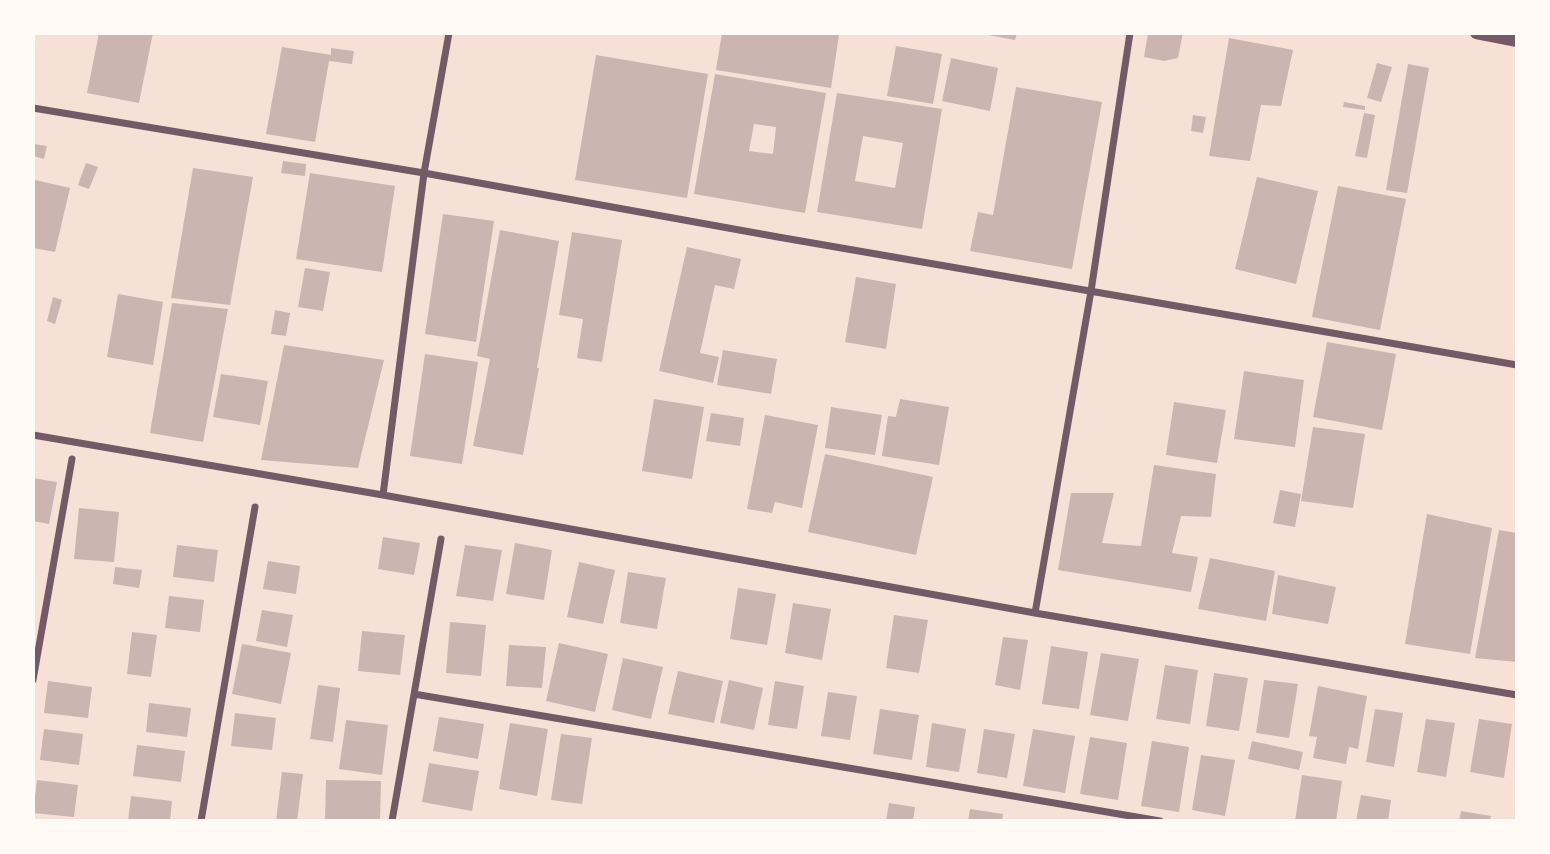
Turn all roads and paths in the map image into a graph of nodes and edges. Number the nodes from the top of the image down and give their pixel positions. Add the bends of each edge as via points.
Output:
1 (449, 33) edge
2 (1130, 33) edge
3 (1476, 33) edge
4 (1517, 41) edge
5 (33, 108) edge
6 (424, 173) junction
7 (1091, 291) junction
8 (1517, 365) edge
9 (33, 435) edge
10 (72, 459) dead end
11 (383, 495) junction
12 (255, 508) dead end
13 (441, 539) dead end
14 (1035, 613) junction
15 (33, 621) edge
16 (43, 622) junction
17 (33, 680) edge
18 (414, 694) junction
19 (1517, 695) edge
20 (201, 821) edge
21 (392, 821) edge
22 (1160, 821) edge

1 - 6 street
2 - 7 street
3 - 4 street
5 - 6 street
6 - 7 street
6 - 11 street
7 - 8 street
7 - 14 street
9 - 11 street
10 - 16 street
11 - 14 street
12 - 20 street
13 - 18 street
14 - 19 street
15 - 16 street
16 - 17 street
18 - 21 street
18 - 22 street

